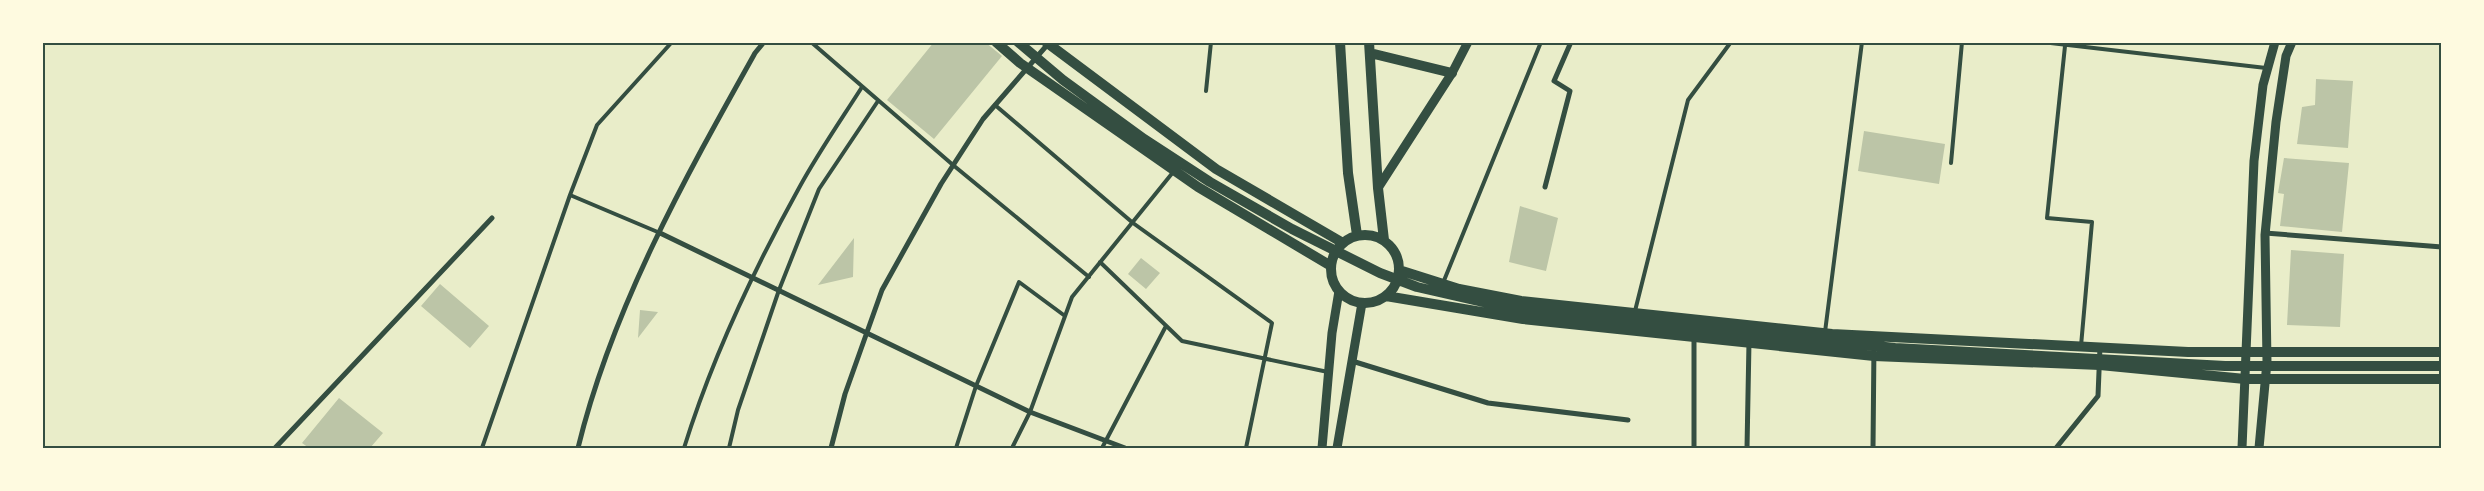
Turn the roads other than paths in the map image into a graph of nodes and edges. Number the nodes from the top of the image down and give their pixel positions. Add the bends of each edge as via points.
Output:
1 (672, 42) edge
2 (764, 42) edge
3 (811, 42) edge
4 (996, 42) edge
5 (1018, 42) edge
6 (1211, 42) edge
7 (1340, 42) edge
8 (1369, 42) edge
9 (1468, 42) edge
10 (1541, 42) edge
11 (1571, 42) edge
12 (1731, 42) edge
13 (1862, 42) edge
14 (1962, 42) edge
15 (2042, 42) edge
16 (2274, 42) edge
17 (2292, 42) edge
18 (1047, 43) edge
19 (2065, 46) junction
20 (1370, 53) junction
21 (1027, 68) junction
22 (2268, 69) junction
23 (1452, 73) junction
24 (862, 87) junction
25 (1206, 91) dead end
26 (878, 101) junction
27 (995, 105) junction
28 (1191, 150) junction
29 (1950, 163) dead end
30 (953, 165) junction
31 (1175, 170) junction
32 (1545, 187) dead end
33 (1378, 188) junction
34 (570, 195) junction
35 (492, 218) dead end
36 (1133, 223) junction
37 (660, 233) junction
38 (2265, 233) junction
39 (1357, 236) junction
40 (1384, 240) junction
41 (1343, 243) junction
42 (2442, 247) edge
43 (1100, 262) junction
44 (1331, 266) junction
45 (1399, 270) junction
46 (752, 277) junction
47 (1089, 277) junction
48 (1443, 283) junction
49 (779, 290) junction
50 (1339, 291) junction
51 (1386, 296) junction
52 (1362, 303) junction
53 (1634, 313) junction
54 (1065, 316) junction
55 (1166, 326) junction
56 (867, 332) junction
57 (1825, 333) junction
58 (1874, 336) junction
59 (1694, 337) junction
60 (1749, 342) junction
61 (2081, 346) junction
62 (2100, 347) junction
63 (1824, 350) junction
64 (2246, 352) junction
65 (2442, 352) edge
66 (2267, 353) junction
67 (1874, 356) junction
68 (1264, 359) junction
69 (1352, 361) junction
70 (2100, 365) junction
71 (2442, 366) edge
72 (1329, 372) junction
73 (2245, 378) junction
74 (2266, 379) junction
75 (2442, 379) edge
76 (976, 386) junction
77 (1030, 412) junction
78 (1628, 420) dead end
79 (1105, 442) junction
80 (275, 448) edge
81 (482, 448) edge
82 (578, 448) edge
83 (684, 448) edge
84 (729, 448) edge
85 (831, 448) edge
86 (956, 448) edge
87 (1012, 448) edge
88 (1102, 448) edge
89 (1124, 448) edge
90 (1246, 448) edge
91 (1322, 448) edge
92 (1337, 448) edge
93 (1694, 448) edge
94 (1747, 448) edge
95 (1874, 448) edge
96 (2056, 448) edge
97 (2242, 448) edge
98 (2259, 448) edge

1 - 34 lane via 597,125
2 - 37 street via 692,166
3 - 24 lane
4 - 21 main road
5 - 71 main road via 1144,139 1292,229 1417,287 1509,308 1895,348 2225,366
6 - 25 lane
7 - 39 main road via 1348,173
8 - 20 main road
9 - 23 street
10 - 48 lane
11 - 32 street via 1554,81 1570,91
12 - 53 lane via 1688,100
13 - 57 lane
14 - 29 lane
15 - 19 lane
16 - 22 street
17 - 38 street via 2286,56 2276,122
18 - 21 street
18 - 28 main road
19 - 22 lane
19 - 61 lane via 2047,218 2092,222
20 - 23 main road
20 - 33 main road
21 - 27 street
21 - 31 main road
22 - 64 street via 2263,85 2254,161
23 - 33 street
24 - 26 lane
24 - 46 lane via 800,186
26 - 30 lane
26 - 49 lane via 820,189
27 - 30 street
27 - 36 lane
28 - 31 lane
28 - 41 main road via 1216,169
30 - 47 lane
30 - 56 street via 882,290
31 - 36 lane
31 - 44 main road
33 - 40 main road
34 - 37 lane
34 - 81 lane
35 - 80 street
36 - 43 lane
36 - 68 lane via 1272,323
37 - 46 street
37 - 82 street via 619,321
38 - 42 street
38 - 66 street
39 - 40 main road via 1376,236
39 - 41 main road
40 - 45 main road via 1395,253
41 - 44 main road via 1332,258
43 - 47 lane
43 - 55 lane
44 - 50 main road via 1334,284
45 - 48 main road
45 - 51 main road via 1393,288
46 - 49 street
46 - 83 lane via 699,401
47 - 54 lane via 1072,297
48 - 53 main road via 1521,301
49 - 56 street
49 - 84 lane via 738,410
50 - 52 main road
50 - 72 street
51 - 52 main road
51 - 59 main road via 1523,319
52 - 69 street
53 - 57 main road
54 - 76 lane via 1018,282
54 - 77 lane
55 - 68 lane via 1182,341
55 - 79 lane
56 - 76 street
56 - 85 street via 845,394
57 - 58 main road
57 - 63 lane
58 - 61 main road
58 - 67 street
59 - 60 main road
59 - 93 street
60 - 63 main road
60 - 94 street
61 - 62 main road
62 - 64 main road
62 - 70 street
63 - 67 main road
64 - 66 main road
64 - 73 street
65 - 66 main road
66 - 74 street
67 - 70 main road
67 - 95 street
68 - 72 lane
68 - 90 lane
69 - 78 street via 1488,403
69 - 92 street
70 - 73 main road
70 - 96 street via 2098,396
72 - 91 street
73 - 74 main road
73 - 97 street
74 - 75 main road
74 - 98 street
76 - 77 street
76 - 86 lane
77 - 79 street
77 - 87 lane
79 - 88 lane
79 - 89 street

